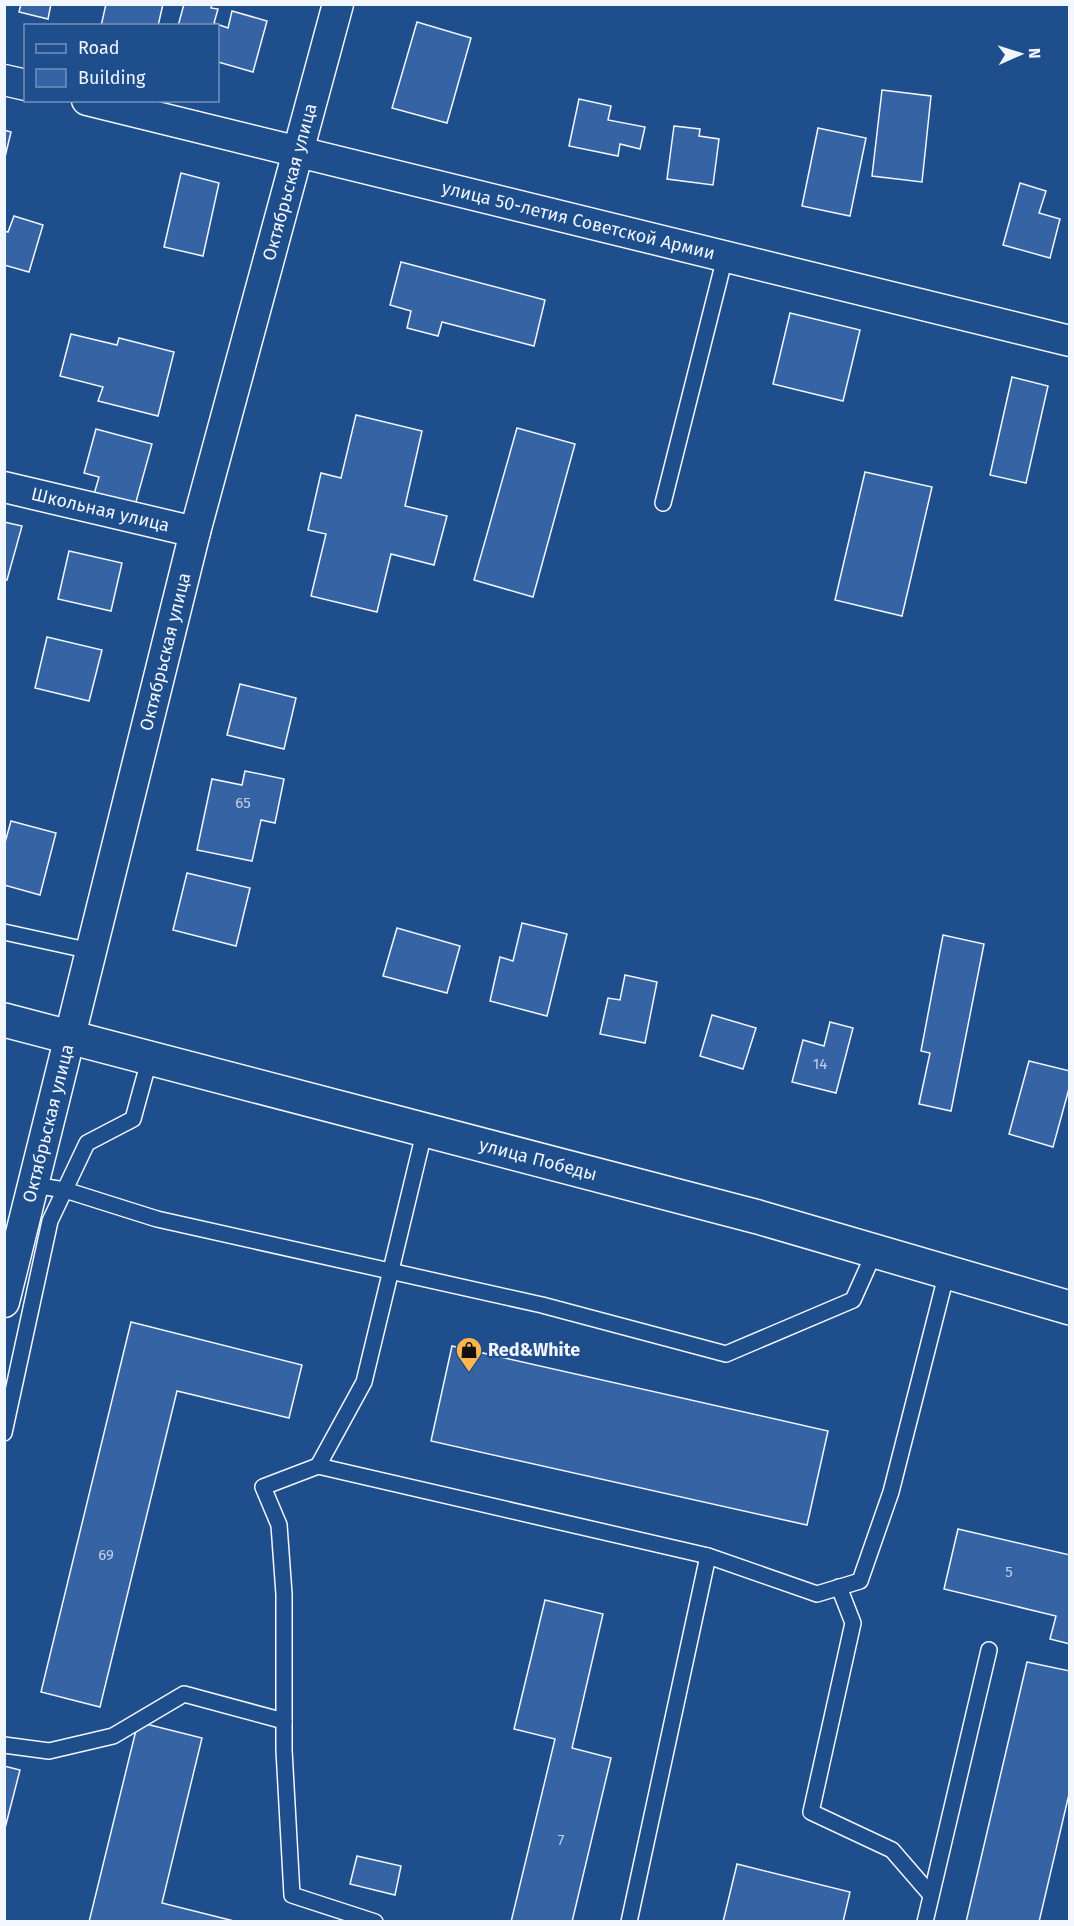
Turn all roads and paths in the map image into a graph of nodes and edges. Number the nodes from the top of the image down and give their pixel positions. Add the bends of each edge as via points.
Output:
1 (338, 4) edge
2 (4, 80) edge
3 (24, 85) edge
4 (95, 102) edge
5 (298, 153) junction
6 (725, 256) junction
7 (1070, 340) edge
8 (4, 487) edge
9 (663, 503) dead end
10 (195, 532) junction
11 (4, 932) edge
12 (90, 951) junction
13 (4, 1020) edge
14 (69, 1036) junction
15 (150, 1058) junction
16 (425, 1129) junction
17 (33, 1185) junction
18 (65, 1190) junction
19 (875, 1251) junction
20 (389, 1270) junction
21 (947, 1272) junction
22 (4, 1302) edge
23 (1070, 1308) edge
24 (4, 1434) edge
25 (318, 1466) junction
26 (708, 1556) junction
27 (839, 1587) junction
28 (989, 1650) dead end
29 (284, 1721) junction
30 (4, 1745) edge
31 (931, 1895) junction
32 (375, 1922) edge
33 (629, 1922) edge
34 (925, 1922) edge

1 - 5 street, Октябрьская улица
2 - 3 street
4 - 5 street, улица 50-летия Советской Армии
5 - 6 street, улица 50-летия Советской Армии
5 - 10 street, Октябрьская улица
6 - 7 street, улица 50-летия Советской Армии
6 - 9 lane
8 - 10 street, Школьная улица
10 - 12 street, Октябрьская улица
11 - 12 lane
12 - 14 street, Октябрьская улица
13 - 14 street, улица Победы
14 - 15 street, улица Победы
14 - 17 street, Октябрьская улица
15 - 16 street, улица Победы
15 - 18 lane via 133,1119 87,1143
16 - 19 street, улица Победы
16 - 20 lane
17 - 18 lane
17 - 22 street, Октябрьская улица
18 - 20 lane via 157,1219
18 - 24 lane via 50,1221
19 - 20 lane via 853,1300 726,1354 542,1305
19 - 21 street, улица Победы
20 - 25 lane via 364,1382
21 - 23 street, улица Победы
21 - 27 lane via 891,1492 860,1581
25 - 26 lane
25 - 29 lane via 263,1487 279,1525 284,1594
26 - 27 lane via 817,1594
26 - 33 lane
27 - 31 lane via 853,1623 811,1812 892,1850
28 - 31 lane
29 - 30 lane via 184,1694 112,1736 49,1751
29 - 32 lane via 292,1895
31 - 34 lane

